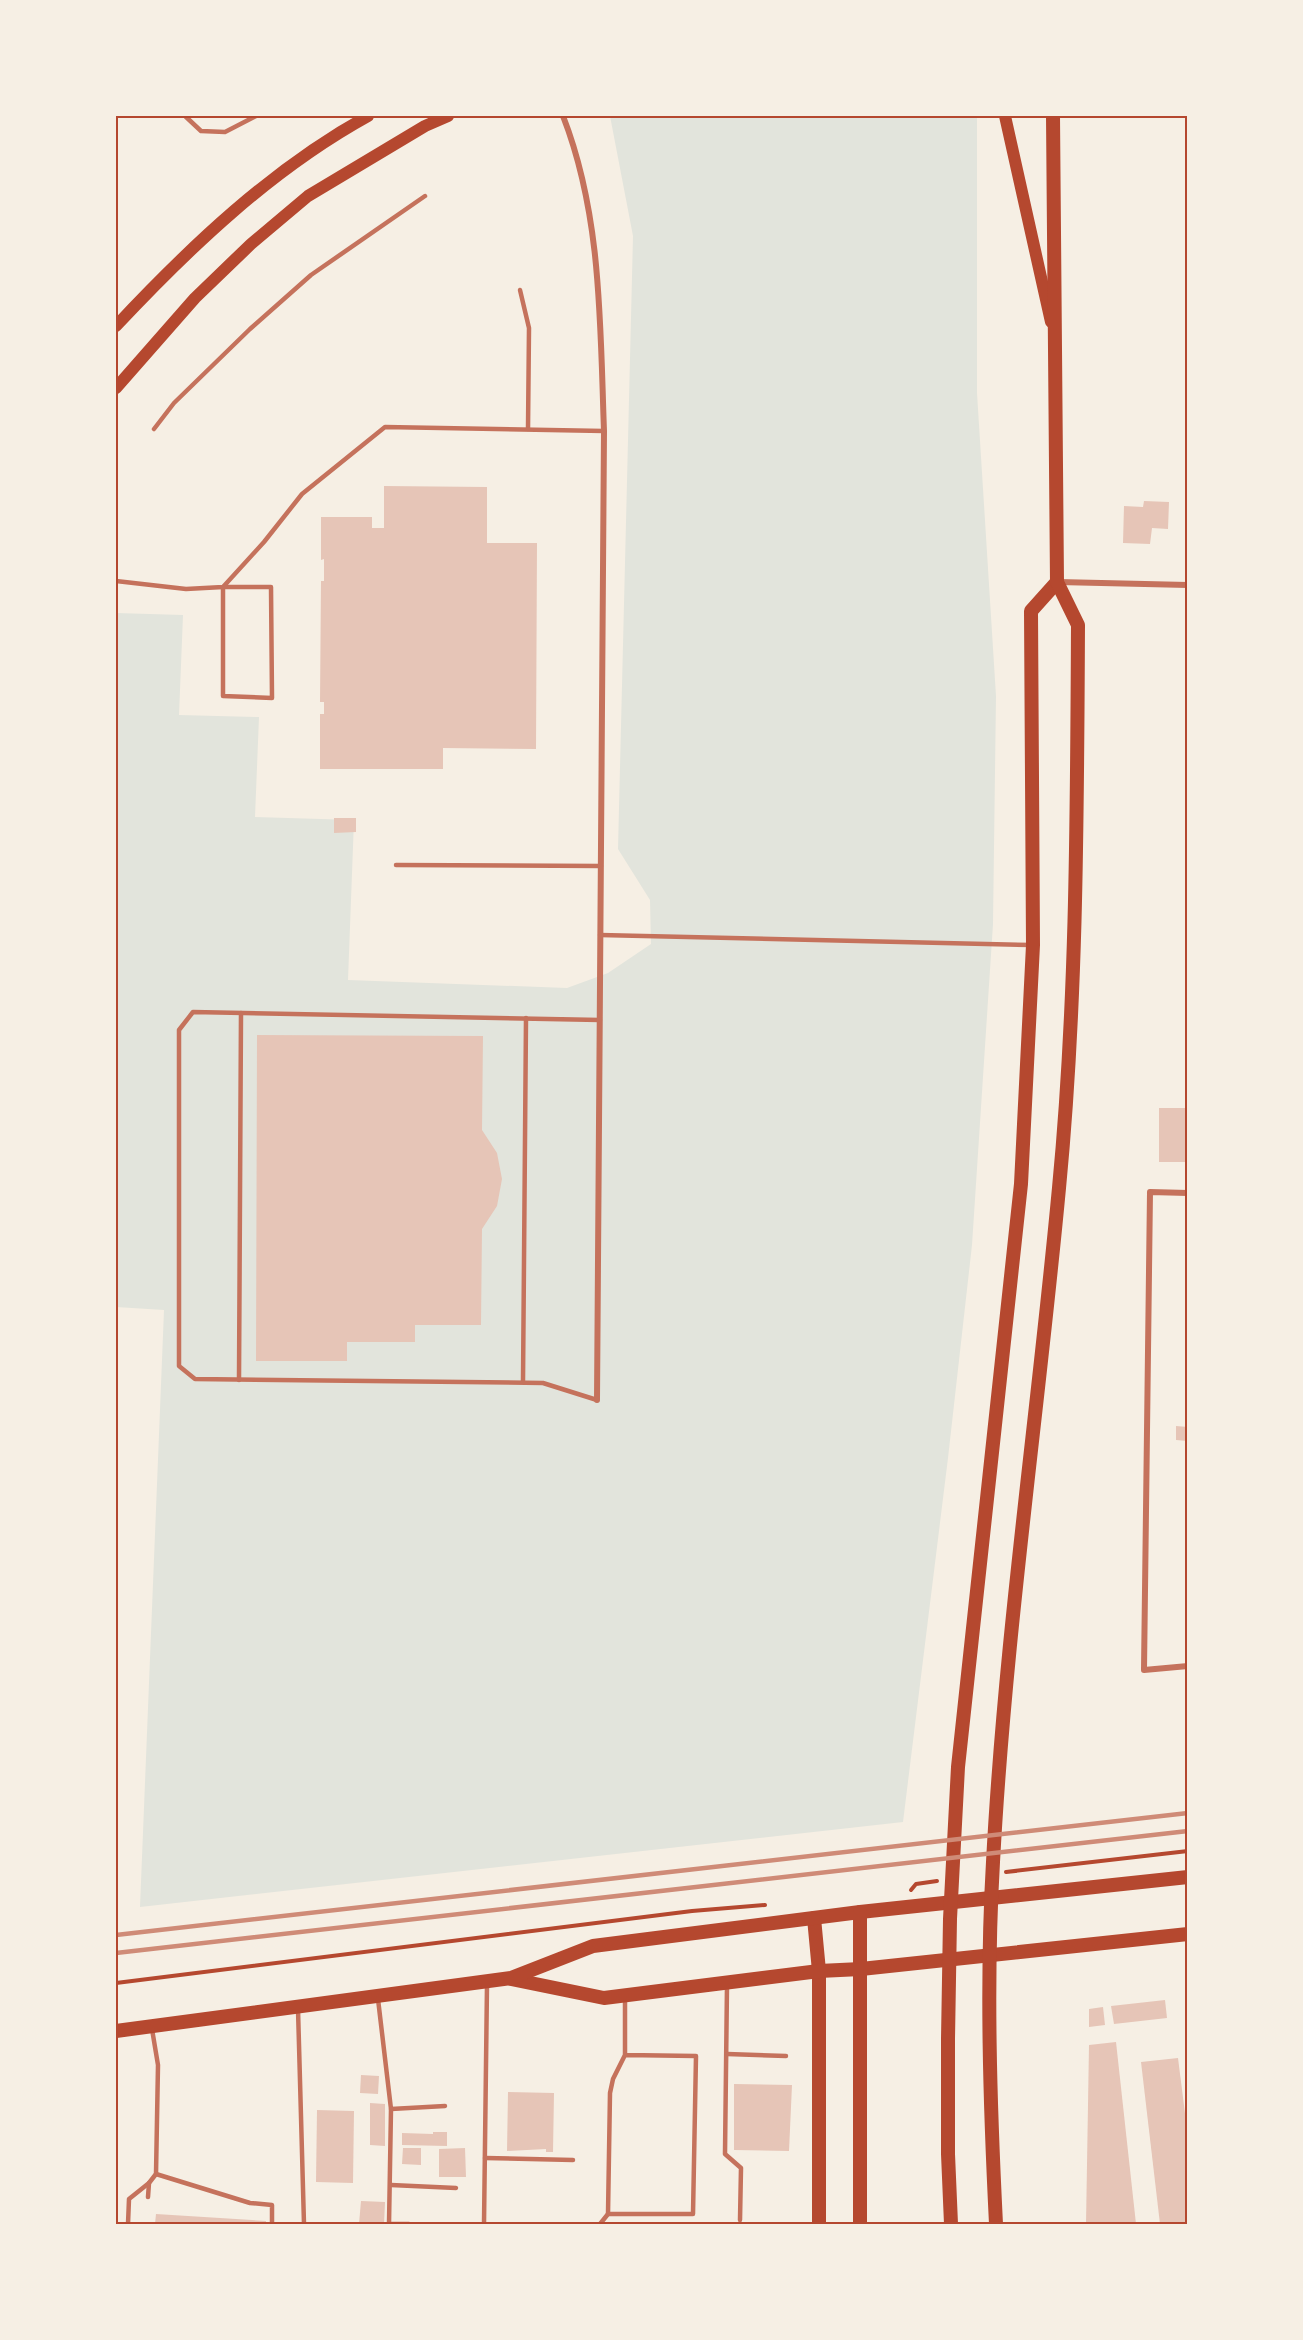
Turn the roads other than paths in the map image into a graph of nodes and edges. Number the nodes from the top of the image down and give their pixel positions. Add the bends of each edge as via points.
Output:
1 (185, 116) edge
2 (255, 116) edge
3 (368, 116) edge
4 (448, 116) edge
5 (563, 116) edge
6 (1005, 116) edge
7 (1053, 116) edge
8 (425, 196) dead end
9 (520, 290) dead end
10 (116, 326) edge
11 (1055, 339) junction
12 (116, 388) edge
13 (154, 429) dead end
14 (528, 429) junction
15 (604, 431) junction
16 (116, 581) edge
17 (1057, 582) junction
18 (1188, 585) edge
19 (223, 586) junction
20 (396, 865) dead end
21 (601, 866) junction
22 (600, 935) junction
23 (1033, 945) junction
24 (241, 1013) junction
25 (526, 1018) junction
26 (600, 1020) junction
27 (1188, 1192) edge
28 (239, 1380) junction
29 (523, 1382) junction
30 (597, 1400) joint
31 (1188, 1666) edge
32 (1188, 1877) edge
33 (860, 1912) junction
34 (814, 1918) junction
35 (1188, 1934) edge
36 (861, 1969) junction
37 (819, 1971) junction
38 (511, 1978) junction
39 (487, 1982) junction
40 (727, 1983) junction
41 (625, 1995) junction
42 (378, 1996) junction
43 (298, 2007) junction
44 (152, 2026) junction
45 (116, 2031) edge
46 (728, 2054) junction
47 (625, 2055) junction
48 (786, 2056) dead end
49 (446, 2106) dead end
50 (392, 2109) junction
51 (485, 2158) junction
52 (573, 2160) dead end
53 (156, 2174) junction
54 (148, 2183) junction
55 (391, 2185) junction
56 (456, 2188) dead end
57 (148, 2197) dead end
58 (608, 2214) junction
59 (740, 2220) dead end
60 (128, 2224) edge
61 (272, 2224) edge
62 (304, 2224) edge
63 (389, 2224) edge
64 (409, 2224) edge
65 (484, 2224) edge
66 (600, 2224) edge
67 (819, 2224) edge
68 (860, 2224) edge
69 (951, 2224) edge
70 (996, 2224) edge

1 - 2 lane via 201,131 225,132
3 - 10 main road via 333,135 223,220 162,276
4 - 12 main road via 308,196 251,243 195,298
5 - 15 street via 590,207 600,295
6 - 11 main road
7 - 11 main road
8 - 13 lane via 310,275 174,403
9 - 14 lane via 529,328
11 - 17 main road
14 - 15 lane
14 - 19 lane via 385,427 302,494
15 - 21 street
16 - 19 lane via 186,589
17 - 18 street
17 - 23 main road via 1031,611
17 - 70 main road via 1078,625 1075,945 1060,1184 999,1764 990,1923
19 - 19 lane via 223,696 272,698 271,587
20 - 21 lane
21 - 22 street
22 - 23 lane
22 - 26 street
23 - 69 main road via 1021,1184 958,1767 948,2039
24 - 25 lane
24 - 28 lane
24 - 28 lane via 193,1012 178,1030 179,1366 195,1379
25 - 26 lane
25 - 29 lane
26 - 30 street
27 - 31 street via 1150,1192 1144,1670
28 - 29 lane
29 - 30 lane via 543,1383
32 - 33 main road
33 - 34 main road
33 - 36 main road
34 - 37 main road
34 - 38 main road via 593,1946
35 - 36 main road
36 - 37 main road
36 - 68 main road
37 - 40 main road
37 - 67 main road
38 - 39 main road
38 - 41 main road via 604,1998
39 - 42 main road
39 - 51 lane
40 - 41 main road
40 - 46 lane
41 - 47 lane
42 - 43 main road
42 - 50 lane
43 - 44 main road
43 - 62 lane
44 - 45 main road
44 - 53 lane via 158,2065
46 - 48 lane
46 - 59 lane via 725,2154 741,2168
47 - 58 lane via 610,2092
47 - 58 lane via 696,2056 693,2214
49 - 50 lane
50 - 55 lane
51 - 52 lane
51 - 65 lane
53 - 54 lane
53 - 61 lane via 250,2204 272,2205
54 - 57 lane
54 - 60 lane via 129,2199
55 - 56 lane
55 - 63 lane
58 - 66 lane
63 - 64 lane

